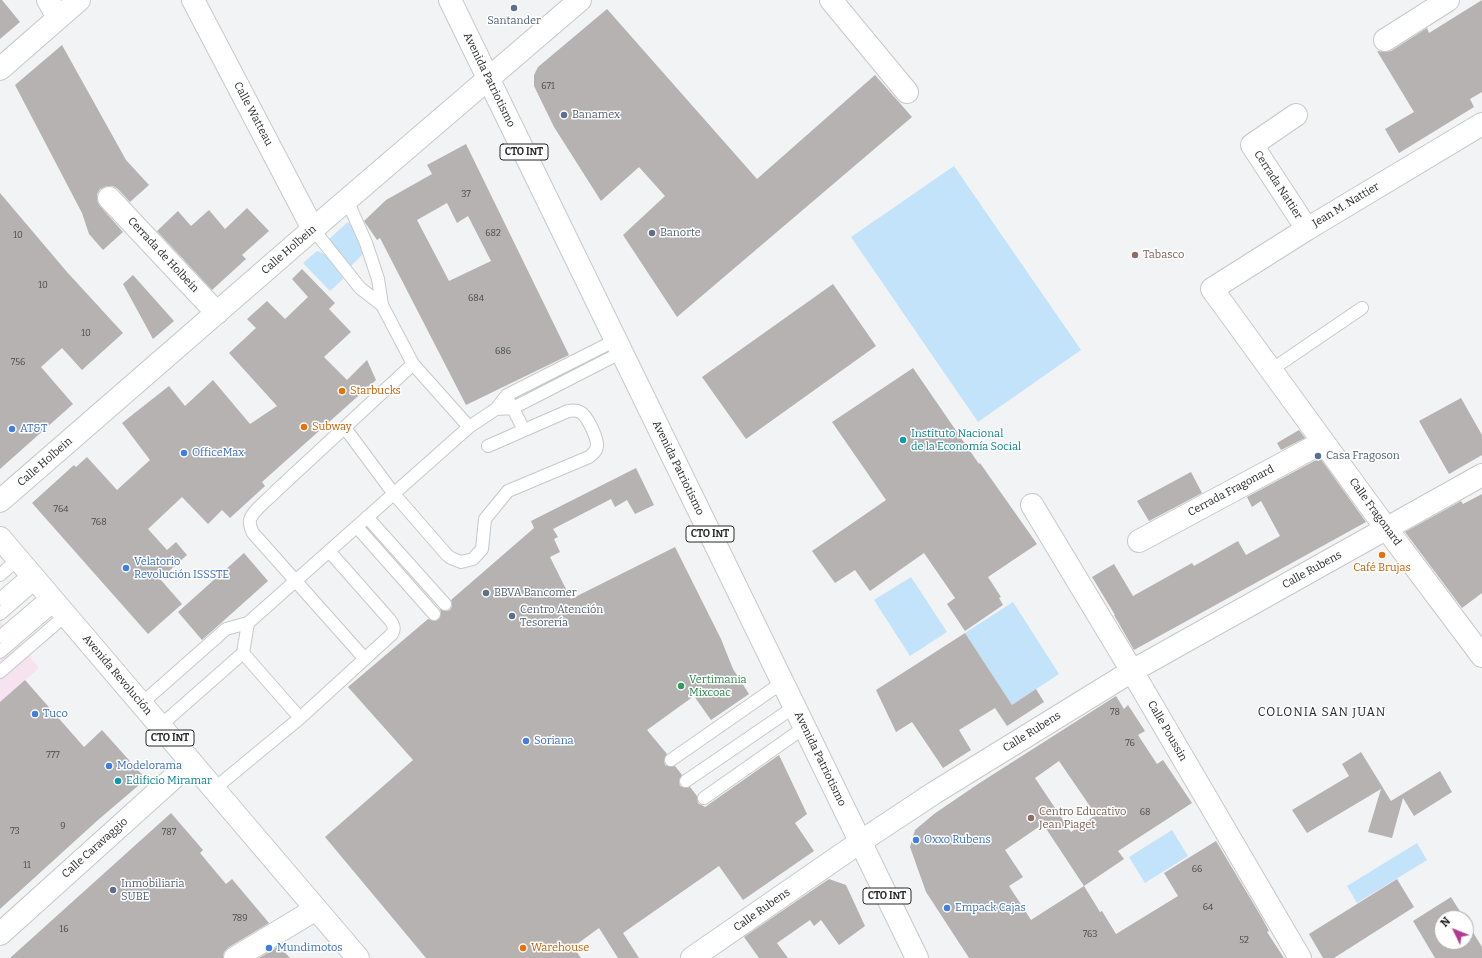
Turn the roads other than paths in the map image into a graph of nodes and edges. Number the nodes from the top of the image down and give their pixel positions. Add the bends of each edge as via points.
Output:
1 (79, 0) edge
2 (193, 0) edge
3 (450, 0) edge
4 (580, 0) edge
5 (831, 0) edge
6 (1448, 0) edge
7 (53, 9) edge
8 (1385, 40) dead end
9 (0, 69) edge
10 (488, 78) junction
11 (907, 92) dead end
12 (1296, 115) dead end
13 (1482, 124) edge
14 (109, 198) dead end
15 (347, 200) junction
16 (313, 229) junction
17 (1307, 229) junction
18 (1212, 289) joint
19 (382, 305) junction
20 (1362, 308) dead end
21 (217, 313) junction
22 (619, 346) junction
23 (413, 364) junction
24 (1271, 370) junction
25 (507, 395) junction
26 (513, 408) junction
27 (496, 409) junction
28 (469, 427) junction
29 (345, 428) junction
30 (524, 430) junction
31 (1323, 442) junction
32 (488, 446) dead end
33 (1482, 475) edge
34 (394, 494) junction
35 (0, 501) edge
36 (1032, 505) dead end
37 (367, 517) junction
38 (356, 527) junction
39 (1386, 528) junction
40 (1139, 541) dead end
41 (329, 551) junction
42 (25, 569) edge
43 (0, 575) edge
44 (295, 581) junction
45 (0, 599) edge
46 (446, 604) dead end
47 (0, 614) edge
48 (434, 614) dead end
49 (248, 623) junction
50 (0, 637) edge
51 (0, 652) edge
52 (243, 653) junction
53 (1482, 656) edge
54 (365, 659) junction
55 (1132, 671) junction
56 (0, 672) edge
57 (783, 682) junction
58 (141, 704) junction
59 (794, 707) junction
60 (300, 718) junction
61 (160, 726) junction
62 (805, 727) junction
63 (671, 760) dead end
64 (191, 762) junction
65 (686, 781) dead end
66 (214, 789) junction
67 (704, 798) dead end
68 (860, 842) junction
69 (316, 909) junction
70 (0, 934) edge
71 (235, 958) edge
72 (358, 958) edge
73 (692, 958) edge
74 (917, 958) edge
75 (1300, 958) edge

1 - 7 street
2 - 16 street, Calle Watteau
3 - 10 street, Avenida Patriotismo / CTO INT
4 - 10 street, Calle Holbein
5 - 11 street
6 - 8 street
7 - 9 street
10 - 15 street, Calle Holbein
10 - 22 street, Avenida Patriotismo / CTO INT
12 - 17 street, Cerrada Nattier via 1252,145
13 - 17 street, Jean M. Nattier
14 - 21 street, Cerrada de Holbein
15 - 16 street, Calle Holbein
15 - 19 lane via 366,243 378,279
16 - 19 lane via 360,288
16 - 21 street, Calle Holbein
17 - 18 street, Jean M. Nattier
18 - 24 street, Calle Fragonard
19 - 23 lane
20 - 24 lane
21 - 35 street, Calle Holbein
22 - 25 lane
22 - 26 lane
22 - 57 street, Avenida Patriotismo / CTO INT
23 - 28 lane
23 - 29 lane
24 - 31 street, Calle Fragonard
25 - 26 lane
25 - 27 lane
26 - 27 lane
26 - 30 lane
27 - 28 lane
28 - 34 lane
29 - 34 lane
29 - 44 lane via 276,491 250,519 253,533
30 - 32 lane
30 - 34 lane via 575,410 582,412 586,418 597,445 595,452 589,457 508,491 485,519 482,549 467,562 456,561 447,555
31 - 39 street, Calle Fragonard
31 - 40 street, Cerrada Fragonard
33 - 39 street, Calle Rubens
34 - 37 lane
36 - 55 street, Calle Poussin
37 - 38 lane
37 - 46 lane
38 - 41 lane
38 - 48 lane
39 - 53 street, Calle Fragonard
39 - 55 street, Calle Rubens
41 - 44 lane
41 - 54 lane via 393,624 392,634
42 - 43 lane
42 - 45 lane
42 - 47 lane
42 - 50 lane
42 - 51 lane
42 - 56 lane
42 - 58 street, Avenida Revolución / CTO INT
44 - 49 lane
44 - 54 lane
49 - 52 lane
49 - 58 lane via 226,629
52 - 60 lane
52 - 61 lane
54 - 60 lane
55 - 68 street, Calle Rubens via 934,793
55 - 75 street, Calle Poussin
57 - 59 street, Avenida Patriotismo / CTO INT
57 - 63 lane
58 - 61 street, Avenida Revolución / CTO INT
59 - 62 street, Avenida Patriotismo / CTO INT
59 - 65 lane
60 - 66 lane
61 - 64 street, Avenida Revolución / CTO INT
62 - 67 lane
62 - 68 street, Avenida Patriotismo / CTO INT
64 - 66 street, Avenida Revolución / CTO INT
64 - 70 street, Calle Caravaggio
66 - 69 street, Avenida Revolución / CTO INT
68 - 73 street, Calle Rubens
68 - 74 street, Avenida Patriotismo / CTO INT
69 - 71 street
69 - 72 street, Avenida Revolución / CTO INT

